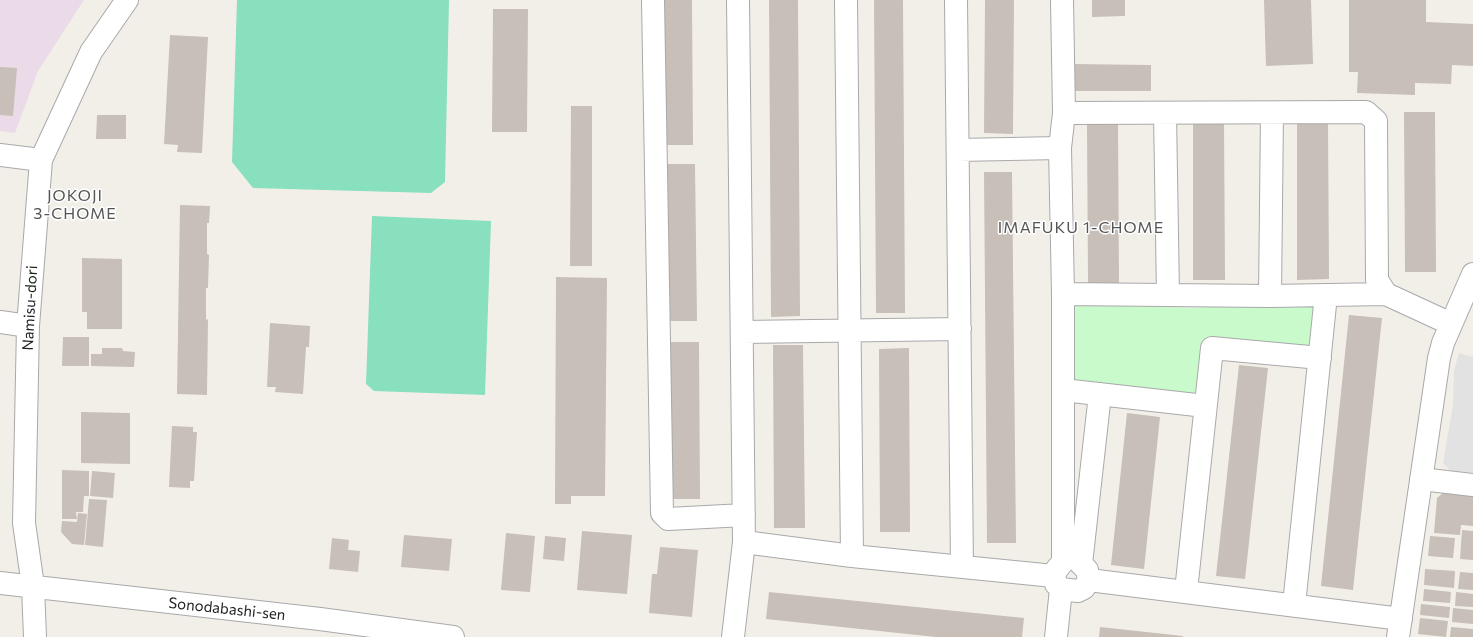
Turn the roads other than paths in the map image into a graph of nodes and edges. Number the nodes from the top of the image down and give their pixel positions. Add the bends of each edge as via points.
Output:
1 (127, 0) edge
2 (654, 0) edge
3 (738, 0) edge
4 (846, 0) edge
5 (956, 0) edge
6 (1062, 0) edge
7 (1064, 113) junction
8 (1165, 113) junction
9 (1272, 113) junction
10 (1060, 148) junction
11 (958, 150) junction
12 (0, 155) edge
13 (41, 160) junction
14 (1473, 274) edge
15 (1063, 294) junction
16 (1386, 294) junction
17 (1168, 295) junction
18 (1326, 295) junction
19 (1270, 296) junction
20 (0, 322) edge
21 (1451, 324) junction
22 (28, 326) junction
23 (960, 329) junction
24 (850, 331) junction
25 (742, 332) junction
26 (1320, 358) junction
27 (1063, 390) junction
28 (1100, 394) junction
29 (1206, 406) junction
30 (1422, 479) junction
31 (1473, 485) edge
32 (744, 515) junction
33 (744, 542) junction
34 (852, 556) junction
35 (962, 567) junction
36 (1070, 574) junction
37 (0, 583) edge
38 (33, 586) junction
39 (1186, 591) junction
40 (1294, 605) junction
41 (320, 628) edge
42 (1400, 628) edge
43 (35, 637) edge
44 (453, 637) edge
45 (733, 637) edge
46 (1056, 637) edge

1 - 13 street, Namisu-dori via 91,52
2 - 32 street via 662,513 668,519
3 - 25 street
4 - 24 street
5 - 11 street
6 - 7 street
7 - 8 street
7 - 10 street
8 - 9 street
8 - 17 street
9 - 16 street via 1366,112 1376,121 1377,280
9 - 19 street
10 - 11 street
10 - 15 street
11 - 23 street
12 - 13 street
13 - 22 street, Namisu-dori
14 - 21 street
15 - 17 street
15 - 27 street
16 - 18 street
16 - 21 street
17 - 19 street
18 - 19 street
18 - 26 street
20 - 22 street
21 - 30 street via 1439,358
22 - 38 street, Namisu-dori via 24,523
23 - 24 street
23 - 35 street
24 - 25 street
24 - 34 street
25 - 32 street
26 - 29 street via 1212,348
26 - 40 street
27 - 28 street
27 - 36 street
28 - 29 street
28 - 36 street
29 - 39 street
30 - 31 street
30 - 42 street
32 - 33 street
33 - 34 street
33 - 45 street
34 - 35 street
35 - 36 street
36 - 39 street
36 - 46 street
37 - 38 street, Sonodabashi-sen
38 - 41 street, Sonodabashi-sen
38 - 43 street, Namisu-dori
39 - 40 street
40 - 42 street
41 - 44 street, Sonodabashi-sen

